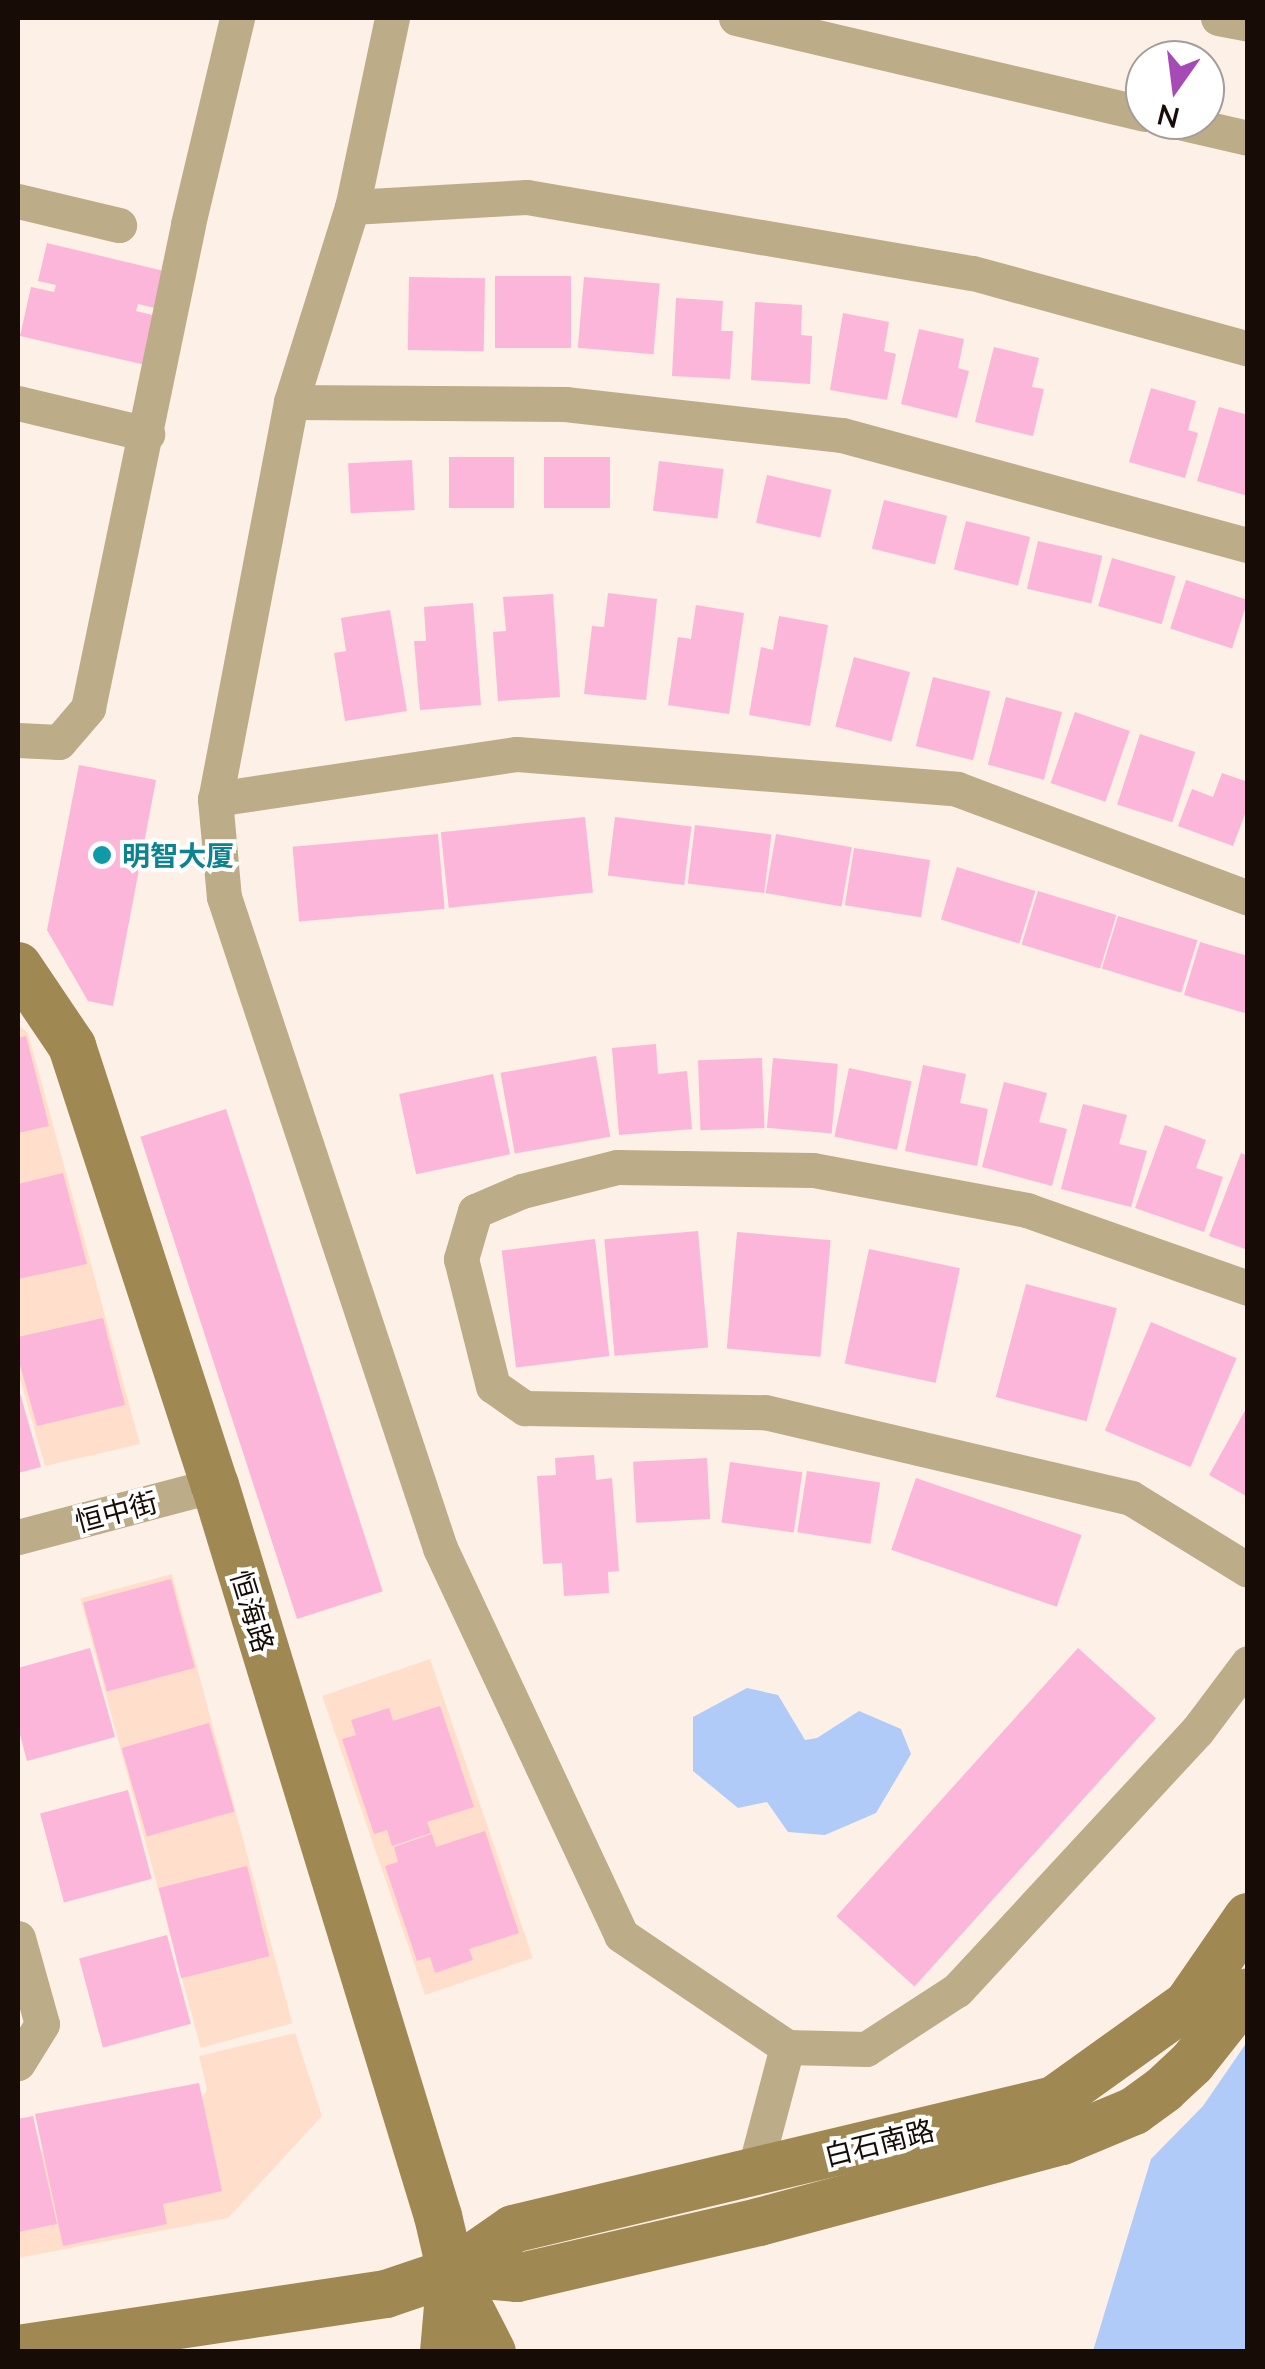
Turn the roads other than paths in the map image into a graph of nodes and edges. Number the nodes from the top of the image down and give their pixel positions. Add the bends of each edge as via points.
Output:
1 (237, 18) edge
2 (392, 18) edge
3 (736, 18) edge
4 (1218, 18) edge
5 (1248, 24) edge
6 (1125, 109) edge
7 (18, 201) edge
8 (352, 207) junction
9 (119, 225) dead end
10 (1248, 349) edge
11 (291, 402) junction
12 (18, 404) edge
13 (147, 434) junction
14 (1248, 545) edge
15 (18, 740) edge
16 (216, 799) junction
17 (1248, 898) edge
18 (18, 966) edge
19 (1248, 1288) edge
20 (215, 1485) junction
21 (18, 1537) edge
22 (1248, 1570) edge
23 (1248, 1664) edge
24 (1248, 1916) edge
25 (18, 1938) edge
26 (1248, 1992) edge
27 (787, 2047) junction
28 (20, 2063) edge
29 (754, 2172) junction
30 (451, 2272) junction
31 (18, 2349) edge
32 (443, 2349) edge
33 (491, 2349) edge

1 - 13 street
2 - 8 street
3 - 6 street
4 - 5 street
7 - 9 street
8 - 10 street via 527,197 973,273
8 - 11 street
11 - 14 street via 564,404 842,435
11 - 16 street
12 - 13 street
13 - 15 street via 88,708 60,742
16 - 17 street via 517,754 957,788
16 - 27 street via 224,898 440,1548 621,1935
18 - 20 main road, 恒海路 via 72,1046
19 - 22 street via 1027,1210 814,1170 616,1167 522,1191 475,1211 460,1259 493,1386 525,1408 765,1412 1132,1498
20 - 21 street, 恒中街
20 - 30 main road, 恒海路
23 - 27 street via 1197,1731 957,1990 866,2049
24 - 29 main road, 白石南路 via 1188,2004 1054,2100
25 - 28 street via 42,2024
26 - 30 main road, 白石南路 via 1164,2089 1134,2111 1062,2142 518,2278
27 - 29 street
29 - 30 main road, 白石南路 via 513,2229
30 - 31 main road, 白石南路 via 386,2294
30 - 32 main road, 恒海路
30 - 33 main road, 恒海路

